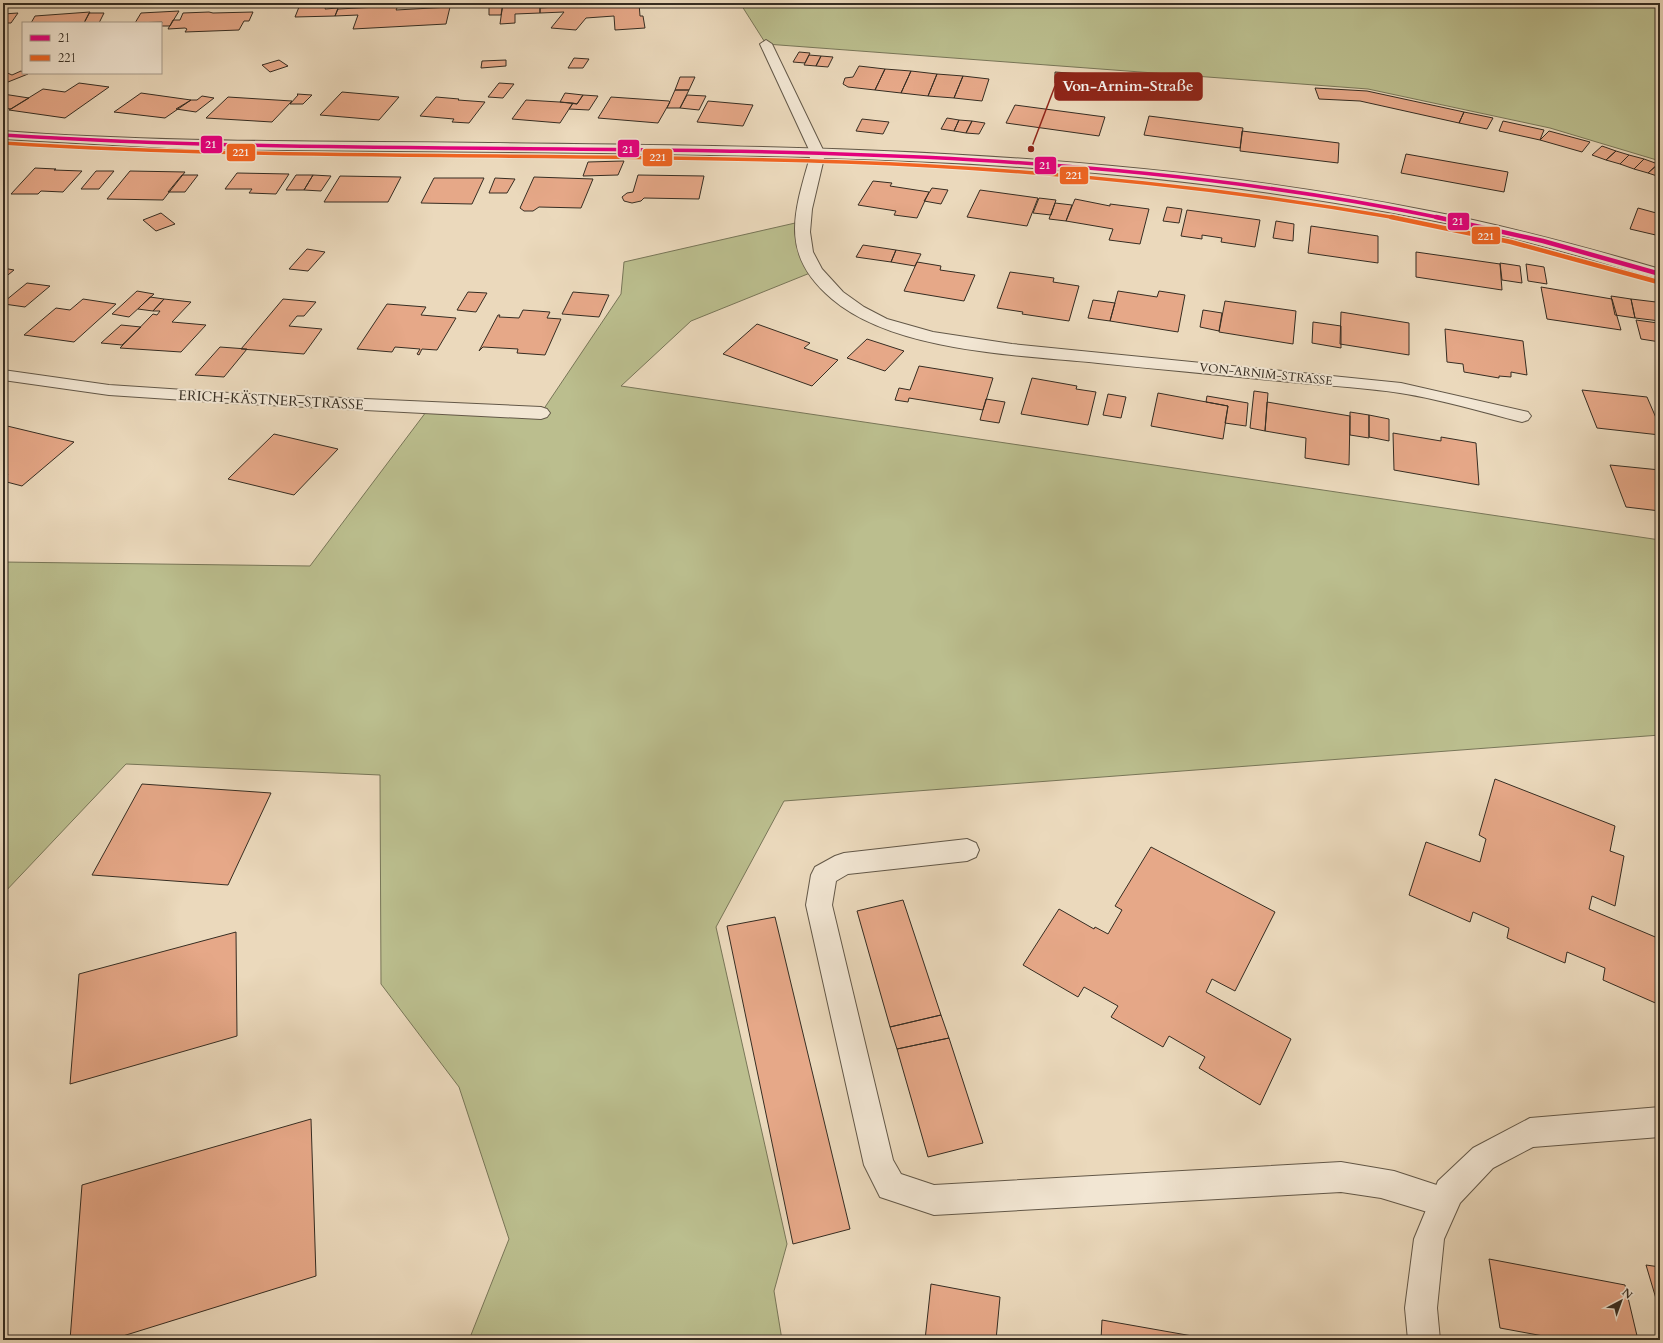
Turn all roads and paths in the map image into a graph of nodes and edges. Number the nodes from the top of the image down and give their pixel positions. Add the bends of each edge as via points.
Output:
1 (766, 44) dead end
2 (3, 136) edge
3 (818, 154) junction
4 (1660, 274) edge
5 (3, 375) edge
6 (541, 413) dead end
7 (1522, 416) dead end
8 (967, 850) dead end
9 (1660, 1122) edge
10 (1444, 1202) junction
11 (1424, 1340) edge

1 - 3 street
2 - 3 street via 134,143
3 - 4 street via 1042,165 1277,189 1449,219 1553,244
3 - 7 street, VON-ARNIM-STRASSE via 808,192 804,249 811,265 834,294 857,310 882,322 952,341 1012,349 1401,388
5 - 6 street, ERICH-KÄSTNER-STRASSE via 109,390
8 - 10 street via 844,864 824,876 819,905 879,1164 891,1186 934,1200 1341,1177 1399,1187
9 - 10 street via 1530,1133 1483,1158 1449,1192
10 - 11 street via 1429,1239 1422,1308

